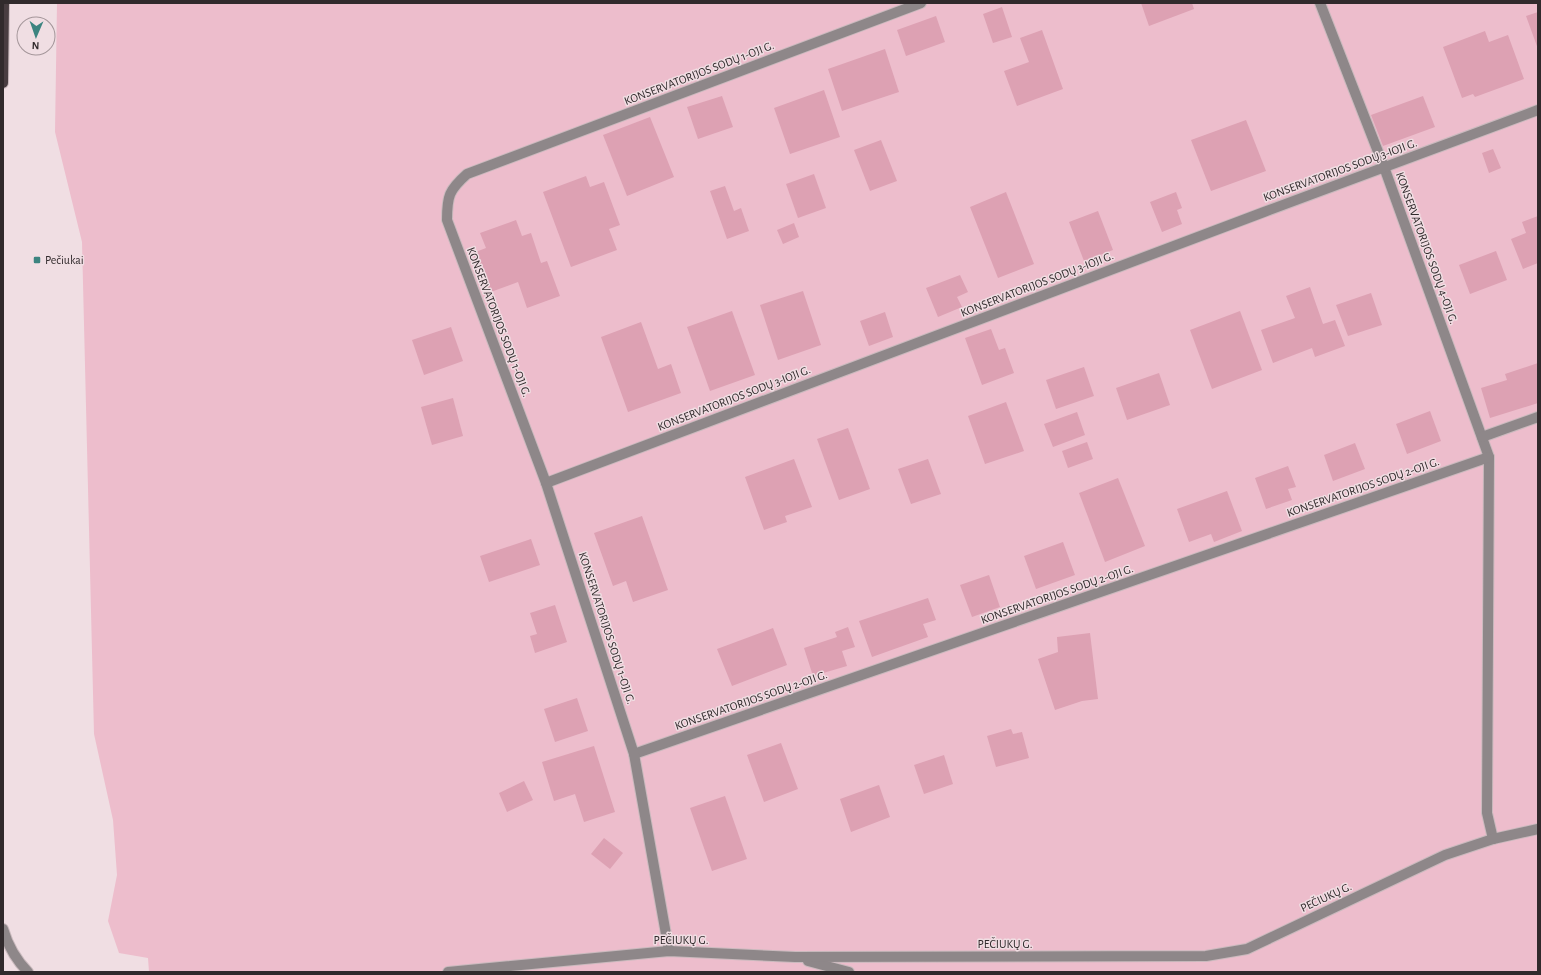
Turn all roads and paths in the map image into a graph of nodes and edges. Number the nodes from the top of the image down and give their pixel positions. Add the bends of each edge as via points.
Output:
1 (4, 3) edge
2 (921, 3) edge
3 (1320, 3) edge
4 (3, 83) edge
5 (1538, 110) edge
6 (1384, 168) junction
7 (1538, 417) edge
8 (1482, 437) junction
9 (1489, 457) junction
10 (546, 483) junction
11 (634, 754) junction
12 (1538, 830) edge
13 (1493, 839) junction
14 (3, 929) edge
15 (669, 951) junction
16 (795, 957) junction
17 (28, 972) edge
18 (448, 972) edge
19 (849, 972) edge

1 - 4 main road
2 - 10 street, KONSERVATORIJOS SODŲ 1-OJI G. via 467,174 454,186 447,202 447,220
3 - 6 street, KONSERVATORIJOS SODŲ 4-OJI G.
5 - 6 street, KONSERVATORIJOS SODŲ 3-IOJI G.
6 - 8 street, KONSERVATORIJOS SODŲ 4-OJI G.
6 - 10 street, KONSERVATORIJOS SODŲ 3-IOJI G.
7 - 8 street
8 - 9 street, KONSERVATORIJOS SODŲ 4-OJI G.
9 - 11 street, KONSERVATORIJOS SODŲ 2-OJI G.
9 - 13 street, KONSERVATORIJOS SODŲ 4-OJI G. via 1487,813
10 - 11 street, KONSERVATORIJOS SODŲ 1-OJI G.
11 - 15 street, KONSERVATORIJOS SODŲ 1-OJI G.
12 - 13 street, PEČIUKŲ G.
13 - 16 street, PEČIUKŲ G. via 1445,855 1247,949 1206,956
14 - 17 street via 19,963
15 - 16 street, PEČIUKŲ G.
15 - 18 street, PEČIUKŲ G.
16 - 19 street

